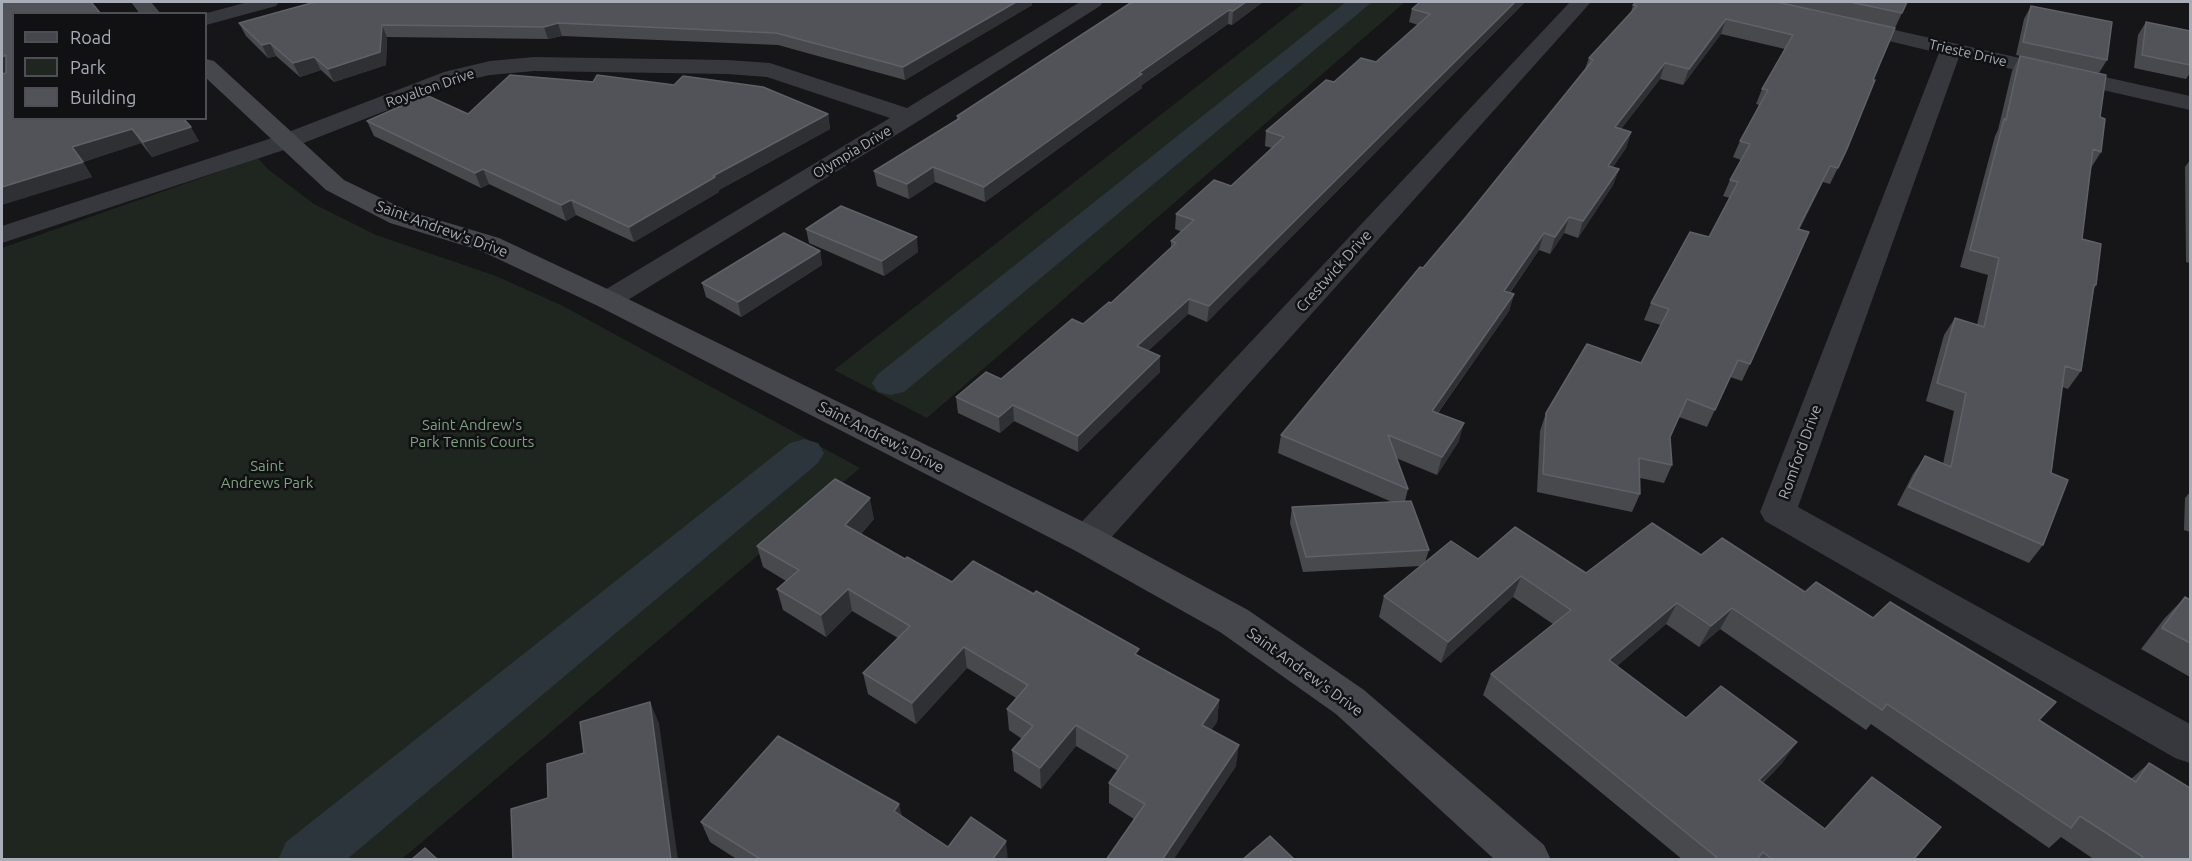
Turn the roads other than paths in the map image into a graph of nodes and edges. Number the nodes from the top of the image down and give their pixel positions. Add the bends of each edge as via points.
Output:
1 (269, 2) edge
2 (1093, 2) edge
3 (1581, 2) edge
4 (207, 19) edge
5 (1826, 20) edge
6 (1951, 49) junction
7 (207, 67) edge
8 (2190, 103) edge
9 (909, 117) junction
10 (287, 141) junction
11 (2, 235) edge
12 (608, 300) junction
13 (1087, 540) junction
14 (2190, 745) edge
15 (1528, 860) edge

1 - 4 street
2 - 9 street, Olympia Drive
3 - 13 street, Crestwick Drive
5 - 6 street, Trieste Drive
6 - 8 street, Trieste Drive
6 - 14 street, Romford Drive via 1778,512
7 - 10 street, Saint Andrew's Drive
9 - 10 street, Royalton Drive via 770,70 534,64 452,77
9 - 12 street, Olympia Drive
10 - 11 street, Royalton Drive
10 - 12 street, Saint Andrew's Drive via 335,185 399,216 489,244
12 - 13 street, Saint Andrew's Drive
13 - 15 street, Saint Andrew's Drive via 1234,621 1350,702

